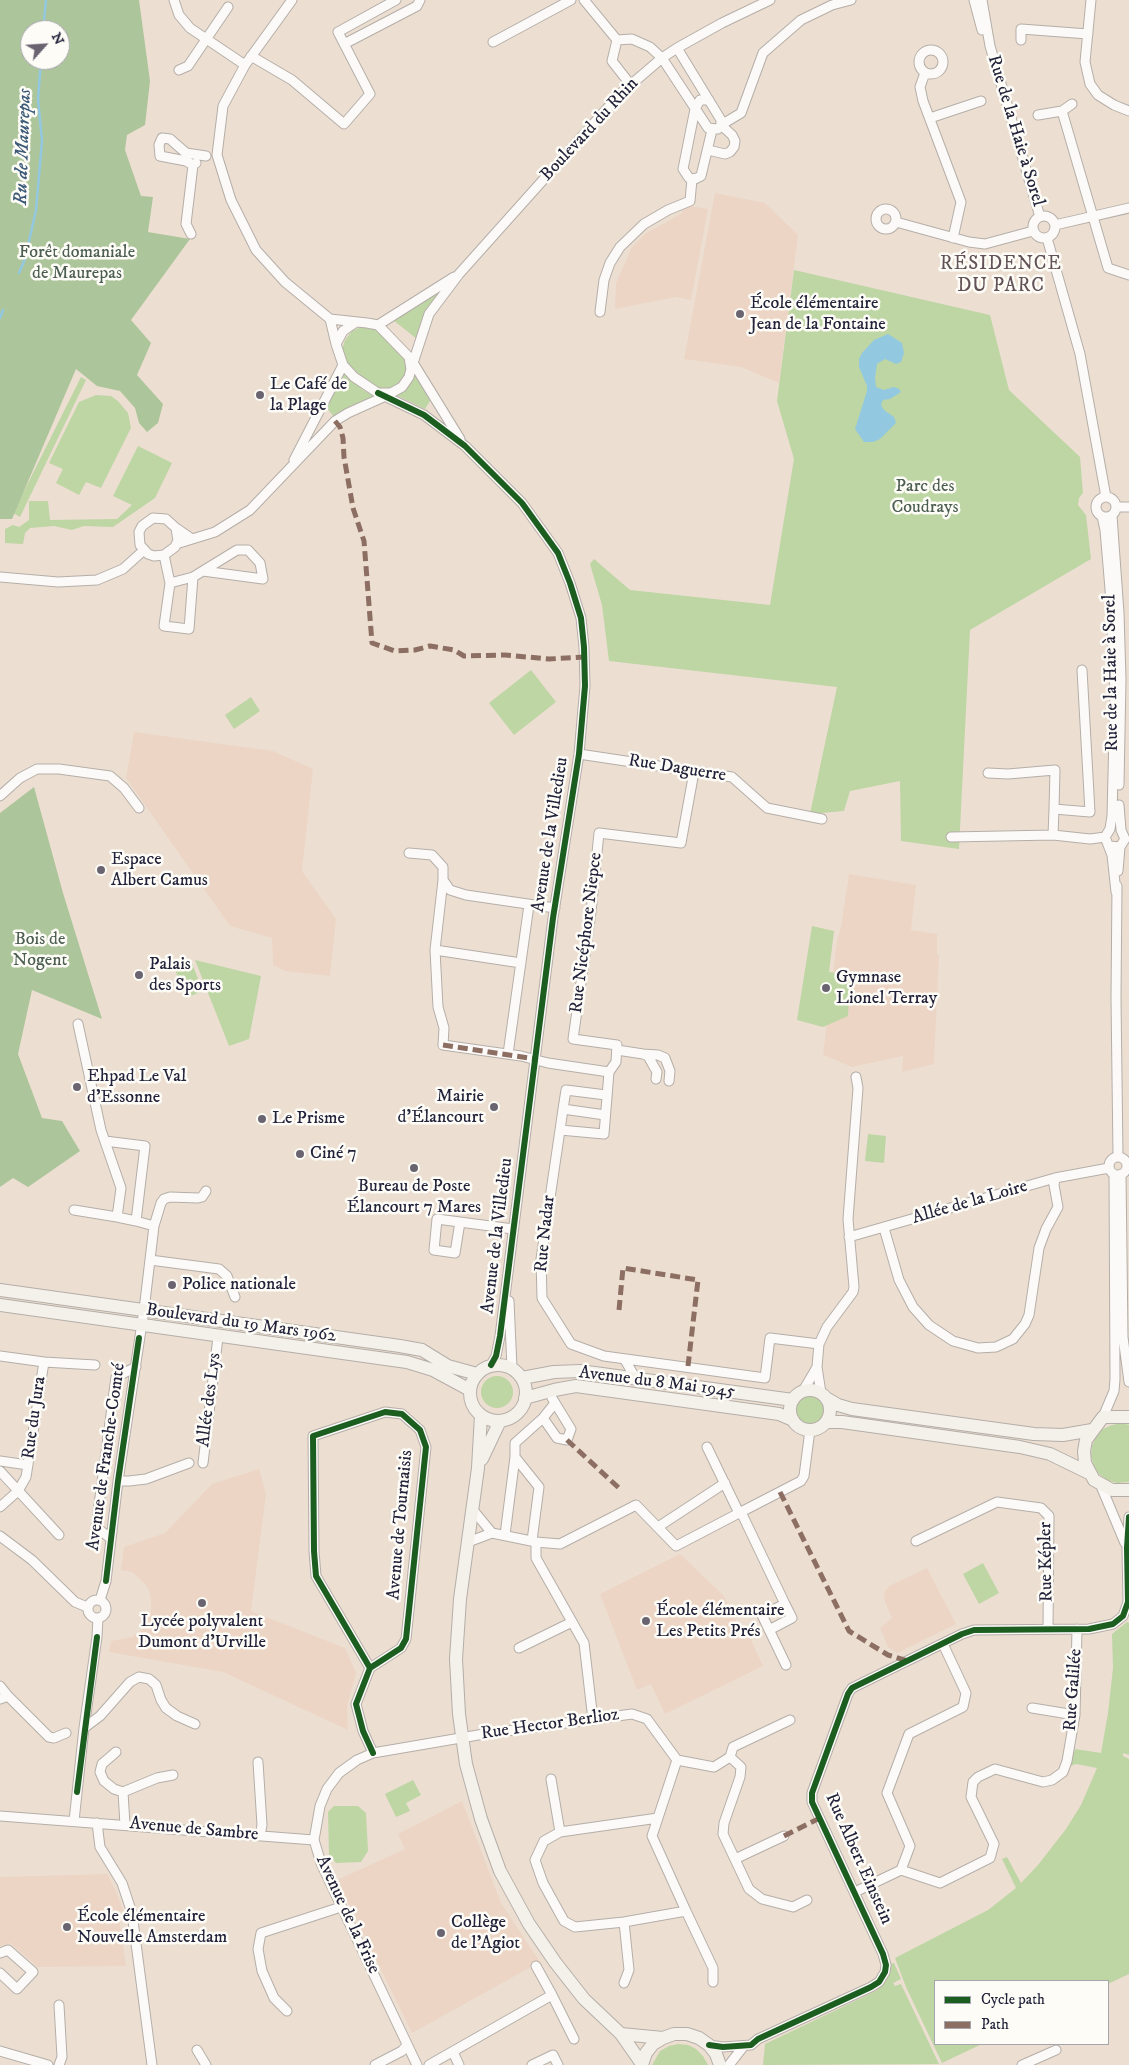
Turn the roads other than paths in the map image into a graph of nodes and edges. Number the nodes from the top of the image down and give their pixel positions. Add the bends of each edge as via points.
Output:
1 (174, 0) edge
2 (292, 0) edge
3 (396, 0) edge
4 (420, 0) edge
5 (571, 0) edge
6 (584, 0) edge
7 (770, 0) edge
8 (851, 0) edge
9 (974, 0) edge
10 (982, 0) edge
11 (1091, 0) edge
12 (228, 7) dead end
13 (1088, 34) junction
14 (206, 39) junction
15 (618, 40) junction
16 (1020, 40) dead end
17 (493, 42) dead end
18 (344, 44) junction
19 (990, 46) junction
20 (677, 48) junction
21 (251, 56) junction
22 (662, 58) junction
23 (245, 65) junction
24 (179, 70) dead end
25 (925, 73) dead end
26 (630, 84) junction
27 (709, 100) junction
28 (981, 101) dead end
29 (1072, 104) dead end
30 (696, 109) junction
31 (1062, 110) junction
32 (1129, 110) edge
33 (1038, 115) dead end
34 (930, 118) junction
35 (721, 125) junction
36 (712, 130) junction
37 (708, 150) junction
38 (217, 154) junction
39 (206, 156) junction
40 (193, 165) junction
41 (692, 179) junction
42 (1129, 208) edge
43 (1040, 217) junction
44 (1092, 218) junction
45 (896, 222) dead end
46 (1055, 225) junction
47 (1034, 231) junction
48 (190, 234) dead end
49 (953, 238) junction
50 (1047, 238) junction
51 (459, 274) junction
52 (1129, 275) edge
53 (600, 312) dead end
54 (330, 319) junction
55 (356, 322) junction
56 (378, 325) junction
57 (336, 344) junction
58 (411, 363) junction
59 (343, 365) junction
60 (385, 394) junction
61 (465, 446) junction
62 (290, 467) junction
63 (1106, 497) junction
64 (1129, 507) edge
65 (1110, 513) junction
66 (176, 528) junction
67 (192, 538) junction
68 (176, 544) junction
69 (144, 550) junction
70 (164, 555) junction
71 (203, 571) junction
72 (0, 577) edge
73 (193, 577) junction
74 (170, 583) junction
75 (1082, 670) dead end
76 (579, 754) junction
77 (694, 772) junction
78 (988, 773) dead end
79 (0, 796) edge
80 (139, 808) dead end
81 (1054, 809) junction
82 (822, 819) dead end
83 (1121, 830) junction
84 (1108, 833) junction
85 (1053, 835) junction
86 (951, 837) dead end
87 (1110, 846) junction
88 (1120, 847) junction
89 (409, 853) dead end
90 (443, 880) junction
91 (1116, 892) junction
92 (529, 905) junction
93 (554, 908) junction
94 (435, 950) junction
95 (521, 963) junction
96 (78, 1024) dead end
97 (617, 1050) junction
98 (508, 1054) junction
99 (643, 1054) junction
100 (536, 1059) junction
101 (609, 1072) junction
102 (856, 1077) dead end
103 (656, 1079) dead end
104 (669, 1081) dead end
105 (606, 1095) junction
106 (563, 1110) junction
107 (605, 1115) junction
108 (560, 1130) junction
109 (105, 1141) junction
110 (1118, 1156) junction
111 (1128, 1165) edge
112 (1114, 1172) junction
113 (1055, 1178) junction
114 (206, 1191) dead end
115 (74, 1210) dead end
116 (117, 1217) junction
117 (136, 1221) junction
118 (460, 1222) dead end
119 (154, 1226) junction
120 (884, 1228) junction
121 (512, 1229) junction
122 (849, 1237) junction
123 (150, 1260) junction
124 (508, 1274) junction
125 (0, 1290) edge
126 (235, 1297) dead end
127 (0, 1305) edge
128 (144, 1310) junction
129 (142, 1325) junction
130 (218, 1337) junction
131 (819, 1344) junction
132 (0, 1356) edge
133 (44, 1362) junction
134 (95, 1365) dead end
135 (491, 1365) junction
136 (136, 1367) junction
137 (817, 1367) junction
138 (512, 1368) junction
139 (477, 1374) junction
140 (522, 1378) junction
141 (636, 1379) junction
142 (1129, 1382) edge
143 (666, 1384) junction
144 (470, 1390) junction
145 (549, 1391) junction
146 (803, 1391) junction
147 (824, 1396) junction
148 (525, 1398) junction
149 (793, 1400) junction
150 (554, 1403) junction
151 (481, 1415) junction
152 (1103, 1417) junction
153 (1129, 1417) edge
154 (544, 1418) junction
155 (793, 1420) junction
156 (500, 1421) junction
157 (826, 1422) junction
158 (810, 1430) junction
159 (1092, 1430) junction
160 (707, 1447) dead end
161 (515, 1457) junction
162 (0, 1461) edge
163 (190, 1463) dead end
164 (203, 1463) dead end
165 (28, 1465) junction
166 (478, 1468) junction
167 (0, 1471) edge
168 (1089, 1473) junction
169 (118, 1480) junction
170 (724, 1483) junction
171 (1101, 1486) junction
172 (1129, 1490) edge
173 (18, 1491) junction
174 (0, 1507) edge
175 (473, 1510) junction
176 (740, 1513) junction
177 (1129, 1517) edge
178 (658, 1526) junction
179 (492, 1533) junction
180 (59, 1535) dead end
181 (504, 1535) junction
182 (0, 1536) edge
183 (110, 1538) junction
184 (534, 1541) junction
185 (916, 1541) dead end
186 (468, 1542) junction
187 (1126, 1548) junction
188 (100, 1600) junction
189 (785, 1604) junction
190 (87, 1607) junction
191 (98, 1618) junction
192 (572, 1622) junction
193 (1048, 1629) junction
194 (1077, 1629) junction
195 (769, 1630) junction
196 (943, 1644) junction
197 (519, 1648) dead end
198 (786, 1665) dead end
199 (370, 1668) junction
200 (0, 1686) edge
201 (4, 1698) edge
202 (1032, 1708) dead end
203 (1076, 1715) junction
204 (594, 1720) junction
205 (790, 1720) dead end
206 (194, 1724) dead end
207 (84, 1728) junction
208 (66, 1733) dead end
209 (462, 1738) junction
210 (116, 1752) dead end
211 (373, 1753) junction
212 (730, 1757) junction
213 (677, 1760) junction
214 (258, 1762) dead end
215 (173, 1776) dead end
216 (551, 1779) dead end
217 (123, 1792) junction
218 (0, 1816) edge
219 (658, 1818) junction
220 (74, 1820) junction
221 (97, 1823) junction
222 (125, 1825) junction
223 (560, 1832) junction
224 (260, 1836) junction
225 (784, 1836) dead end
226 (314, 1840) junction
227 (735, 1859) junction
228 (901, 1870) junction
229 (855, 1892) junction
230 (807, 1900) dead end
231 (341, 1907) junction
232 (686, 1911) junction
233 (624, 1922) junction
234 (0, 1952) edge
235 (536, 1966) dead end
236 (0, 1973) edge
237 (713, 1982) dead end
238 (624, 1983) dead end
239 (552, 1995) junction
240 (60, 2005) dead end
241 (287, 2011) dead end
242 (620, 2034) junction
243 (662, 2038) junction
244 (574, 2039) dead end
245 (407, 2045) junction
246 (709, 2045) junction
247 (743, 2047) junction
248 (197, 2050) dead end
249 (1056, 2050) dead end
250 (0, 2051) edge
251 (453, 2052) junction
252 (48, 2065) edge
253 (59, 2065) edge
254 (152, 2065) edge
255 (206, 2065) edge
256 (375, 2065) edge
257 (417, 2065) edge
258 (429, 2065) edge
259 (459, 2065) edge
260 (532, 2065) edge
261 (558, 2065) edge
262 (642, 2065) edge
263 (720, 2065) edge
264 (729, 2065) edge
265 (1022, 2065) edge

1 - 14 street via 178,15
2 - 21 street
3 - 18 street via 338,32
4 - 18 street via 417,6
5 - 17 street
6 - 15 street
7 - 20 street, Boulevard du Rhin
8 - 35 street via 801,20 763,53 741,113
9 - 19 street, Rue de la Haie à Sorel via 982,32
10 - 19 street, Rue de la Haie à Sorel
11 - 13 street
12 - 14 street
13 - 16 street via 1021,29
13 - 32 street via 1085,62 1090,84 1098,95
14 - 23 street
14 - 24 street via 188,66
15 - 22 street via 632,39 650,47
15 - 26 street via 612,61
18 - 21 street via 370,94 344,124 292,80
19 - 43 street, Rue de la Haie à Sorel
20 - 22 street, Boulevard du Rhin
20 - 27 street
21 - 23 street
22 - 26 street, Boulevard du Rhin
22 - 30 street
23 - 38 street via 222,106
25 - 34 street via 920,87
26 - 51 street, Boulevard du Rhin
27 - 30 street via 700,100
27 - 35 street
28 - 34 street
29 - 31 street
30 - 36 street
30 - 41 street via 683,169
31 - 33 street
31 - 44 street
34 - 49 street via 961,202
35 - 36 street
35 - 37 street via 732,135 734,147 725,154
36 - 37 street
37 - 41 street via 701,176
38 - 39 street
38 - 54 street via 231,200 256,250 285,282
39 - 40 street
39 - 40 street via 186,153 170,139 162,138 160,156
40 - 48 street via 186,224
41 - 53 street via 690,201 644,224 620,247 604,280
42 - 44 street
43 - 46 street via 1050,218
43 - 47 street via 1034,224
44 - 46 street
44 - 52 street via 1108,268
45 - 49 street
46 - 50 street via 1053,234
47 - 49 street via 985,244
47 - 50 street via 1038,236
50 - 63 street via 1080,354
51 - 56 street, Boulevard du Rhin
51 - 58 street, Boulevard du Rhin via 428,314
54 - 55 street
54 - 57 street
55 - 56 street
55 - 57 street via 343,331
56 - 58 street
57 - 59 street
58 - 60 street via 409,377 402,387
58 - 61 street, Avenue de la Villedieu
59 - 60 street via 354,377
59 - 62 street
60 - 61 street, Avenue de la Villedieu via 424,414
60 - 62 street via 335,421
61 - 76 street, Avenue de la Villedieu via 522,503 558,553 570,583 581,618 584,647
62 - 67 street via 250,510 215,532
63 - 65 street via 1114,501
63 - 65 street via 1097,502 1097,511
64 - 65 street
65 - 83 street, Rue de la Haie à Sorel via 1121,669 1118,816
65 - 84 street, Rue de la Haie à Sorel via 1108,559 1114,656 1114,777
66 - 67 street
66 - 68 street
66 - 69 street via 172,522 160,517 147,521 139,532 140,545
67 - 68 street
68 - 70 street
69 - 70 street via 154,556
69 - 72 street via 123,569 97,580 58,582
70 - 74 street
71 - 71 street via 233,576 263,579 260,563 248,550 237,550
71 - 73 street
73 - 74 street
73 - 74 street via 189,629 164,626
75 - 81 street via 1090,812
76 - 77 street, Rue Daguerre
76 - 93 street, Avenue de la Villedieu
77 - 82 street, Rue Daguerre via 732,777 767,808
77 - 97 street, Rue Nicéphore Niepce via 681,843 600,833 573,1038 617,1045
78 - 81 street via 1056,770
79 - 80 street via 20,778 37,769 59,769 110,776
81 - 85 street
83 - 84 street via 1116,828
83 - 88 street via 1125,839
84 - 85 street via 1090,839
84 - 87 street via 1106,842
85 - 86 street
87 - 88 street
87 - 91 street
88 - 91 street
89 - 90 street via 432,855 443,867
90 - 92 street via 450,890 466,896
90 - 94 street
91 - 110 street
92 - 93 street
92 - 95 street
93 - 100 street, Avenue de la Villedieu
94 - 95 street
94 - 98 street via 443,1045
95 - 98 street
96 - 109 street
97 - 99 street
97 - 101 street via 616,1062
98 - 100 street
99 - 103 street via 653,1063
99 - 104 street via 665,1058 670,1071
100 - 101 street
100 - 121 street, Avenue de la Villedieu
101 - 105 street
102 - 122 street
105 - 106 street, Rue Nadar via 566,1090
105 - 107 street
106 - 107 street
106 - 108 street, Rue Nadar
107 - 108 street via 604,1134
108 - 131 street, Rue Nadar via 541,1259 542,1298 571,1344 604,1356 765,1378 770,1338
109 - 116 street via 120,1188
109 - 117 street via 145,1146
110 - 111 street
110 - 112 street via 1110,1161
111 - 112 street via 1126,1170
112 - 113 street, Allée de la Loire
112 - 142 street via 1123,1338
112 - 152 street via 1115,1379 1114,1391
113 - 120 street, Allée de la Loire
113 - 120 street, Allée de la Loire via 1058,1207 1039,1248 1029,1315 1013,1339 996,1347 978,1348 953,1341 929,1325 913,1307 899,1280
114 - 119 street, Avenue de Franche-Comté via 202,1198 164,1199
115 - 116 street
116 - 117 street
117 - 119 street
118 - 121 street
119 - 123 street, Avenue de Franche-Comté
120 - 122 street, Allée de la Loire
121 - 124 street, Avenue de la Villedieu
122 - 131 street via 853,1292
123 - 126 street via 224,1272
123 - 128 street, Avenue de Franche-Comté
124 - 135 street, Avenue de la Villedieu via 500,1336
124 - 138 street, Avenue de la Villedieu
125 - 128 street, Boulevard du 19 Mars 1962
127 - 129 street, Boulevard du 19 Mars 1962
128 - 129 street, Avenue de Franche-Comté
128 - 139 street, Boulevard du 19 Mars 1962 via 422,1350 448,1366
129 - 130 street, Boulevard du 19 Mars 1962
129 - 136 street, Avenue de Franche-Comté
130 - 144 street, Boulevard du 19 Mars 1962 via 406,1362 433,1370
130 - 164 street, Allée des Lys
131 - 137 street
132 - 133 street, Rue du Jura
133 - 134 street
133 - 165 street, Rue du Jura
135 - 138 street
135 - 139 street
136 - 169 street, Avenue de Franche-Comté
136 - 183 street, Avenue de Franche-Comté via 116,1377 96,1527
137 - 146 street
137 - 147 street
138 - 140 street
139 - 144 street
140 - 141 street, Avenue du 8 Mai 1945 via 580,1371
140 - 148 street
141 - 143 street, Avenue du 8 Mai 1945
141 - 143 street via 625,1360 666,1365
143 - 149 street, Avenue du 8 Mai 1945
144 - 151 street via 472,1404
145 - 148 street, Avenue du 8 Mai 1945
145 - 150 street
145 - 155 street, Avenue du 8 Mai 1945 via 576,1386 603,1389 779,1414
146 - 147 street via 816,1391
146 - 149 street
147 - 157 street via 830,1410
147 - 159 street via 852,1409 1020,1432 1063,1435
148 - 156 street via 514,1416
149 - 155 street
150 - 154 street
150 - 154 street via 571,1429 567,1440 557,1438
151 - 156 street
151 - 166 street
152 - 153 street
152 - 159 street
154 - 161 street via 515,1443
155 - 158 street, Avenue du 8 Mai 1945
156 - 166 street
157 - 158 street
157 - 168 street via 1020,1447 1050,1454
158 - 176 street via 801,1481
159 - 168 street via 1084,1451
160 - 170 street
161 - 181 street
161 - 184 street via 539,1487
162 - 165 street
163 - 169 street via 146,1479
165 - 173 street, Rue du Jura
166 - 175 street
167 - 173 street
168 - 171 street
169 - 183 street, Avenue de Franche-Comté
170 - 176 street
170 - 178 street
171 - 172 street
171 - 187 street
173 - 174 street, Rue du Jura
173 - 180 street
175 - 179 street
175 - 186 street
176 - 178 street via 676,1546
176 - 189 street
177 - 187 street
178 - 184 street via 636,1505 560,1544
179 - 181 street
179 - 186 street
181 - 184 street
182 - 190 street via 32,1560 75,1602
183 - 188 street, Avenue de Franche-Comté via 106,1581
184 - 192 street via 536,1558
185 - 193 street, Rue Képler via 997,1502 1041,1508 1049,1516
186 - 209 street via 456,1659
187 - 194 street, Rue Albert Einstein via 1128,1602 1123,1616 1106,1627
188 - 190 street via 93,1600
188 - 191 street via 106,1610
189 - 195 street via 792,1618
189 - 195 street via 762,1615
190 - 191 street via 90,1616
191 - 207 street
192 - 197 street
192 - 204 street via 584,1643
193 - 194 street, Rue Albert Einstein
193 - 196 street, Rue Albert Einstein via 974,1630
194 - 203 street, Rue Galilée
195 - 198 street
196 - 228 street via 966,1693 963,1706 909,1734 900,1757 887,1793 910,1846
196 - 229 street, Rue Albert Einstein via 852,1688 812,1793 812,1802
199 - 199 street, Avenue de Tournaisis via 401,1648 406,1639 426,1447 420,1430 402,1414 385,1412 313,1436 316,1576
199 - 211 street via 356,1704 362,1731
200 - 201 street
201 - 208 street via 49,1737
202 - 203 street
203 - 228 street, Rue Galilée via 1063,1772 1052,1780 1043,1782 995,1769 973,1782 971,1797 994,1844 990,1858 940,1883
204 - 209 street, Rue Hector Berlioz
204 - 213 street, Rue Hector Berlioz via 632,1714 647,1719
205 - 212 street via 733,1747
206 - 207 street via 166,1708 156,1685 150,1679 139,1677
207 - 220 street
209 - 211 street, Avenue de la Frise
209 - 242 street via 481,1818 500,1871 529,1924 555,1962 584,1999
210 - 217 street via 102,1764 100,1772 104,1781
211 - 226 street, Avenue de la Frise via 339,1773 327,1790 320,1806
212 - 213 street via 714,1767
212 - 227 street via 741,1767 723,1834
213 - 219 street
214 - 224 street
215 - 217 street via 157,1778
216 - 223 street
217 - 222 street
218 - 220 street, Avenue de Sambre
219 - 223 street
219 - 232 street via 652,1836
220 - 221 street, Avenue de Sambre
221 - 222 street, Avenue de Sambre
221 - 254 street via 100,1847 122,1883 132,1912
222 - 224 street, Avenue de Sambre
223 - 233 street via 544,1841 535,1860 543,1883 564,1921 575,1927
224 - 226 street, Avenue de Sambre
225 - 227 street
226 - 231 street, Avenue de la Frise
227 - 230 street via 749,1889 762,1899 793,1907
228 - 229 street
229 - 247 street, Rue Albert Einstein via 886,1965 879,1982
231 - 241 street via 261,1933 258,1949 262,1971 274,1998
231 - 245 street, Avenue de la Frise
232 - 233 street
232 - 237 street via 712,1968
233 - 238 street via 629,1970
234 - 236 street via 8,1950 32,1972 18,1989
235 - 239 street
239 - 244 street
239 - 251 street
240 - 253 street via 62,2057
242 - 243 street
242 - 262 street
243 - 246 street via 687,2034
243 - 262 street via 646,2053
245 - 256 street
245 - 257 street, Avenue de la Frise
246 - 247 street
246 - 263 street
247 - 264 street
248 - 255 street
249 - 265 street
250 - 252 street
251 - 258 street
251 - 259 street
260 - 261 street via 553,2055

